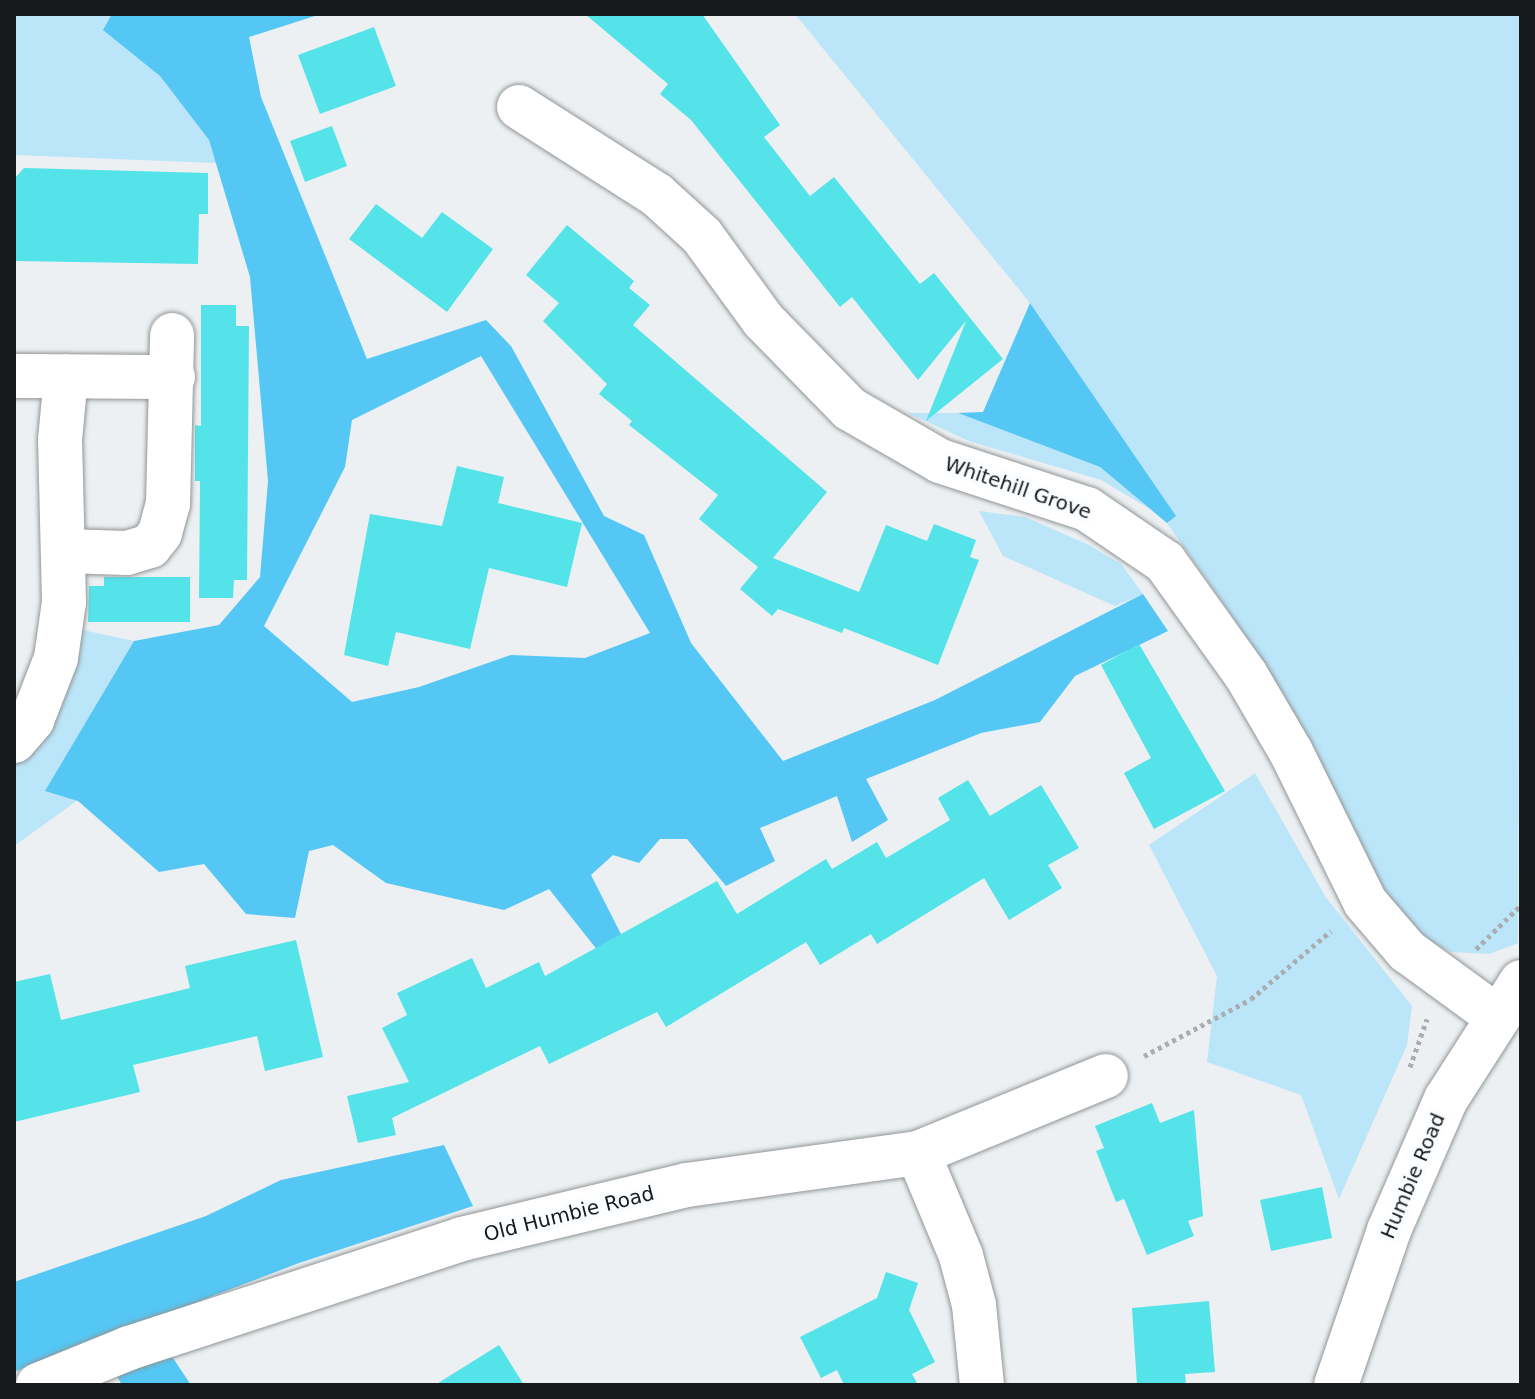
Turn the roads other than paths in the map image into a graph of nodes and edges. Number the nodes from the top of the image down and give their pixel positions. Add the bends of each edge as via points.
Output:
1 (519, 107) dead end
2 (172, 335) dead end
3 (14, 376) edge
4 (66, 376) junction
5 (173, 377) junction
6 (64, 551) junction
7 (14, 741) edge
8 (1508, 999) edge
9 (1106, 1076) road end
10 (918, 1153) junction
11 (38, 1385) edge
12 (982, 1385) edge
13 (1336, 1385) edge

1 - 8 street, Whitehill Grove via 657,195 702,236 805,367 850,409 940,461 1087,509 1165,562 1254,687 1365,902 1407,951
2 - 5 street
3 - 4 street
4 - 5 street
4 - 6 street via 60,440
5 - 6 street via 168,504 160,533 150,546 127,553
6 - 7 street via 56,658 32,720
8 - 13 street, Humbie Road via 1446,1099 1389,1230
9 - 10 street, Old Humbie Road
10 - 11 street, Old Humbie Road via 687,1185 462,1239 129,1348
10 - 12 street via 961,1256 974,1305

